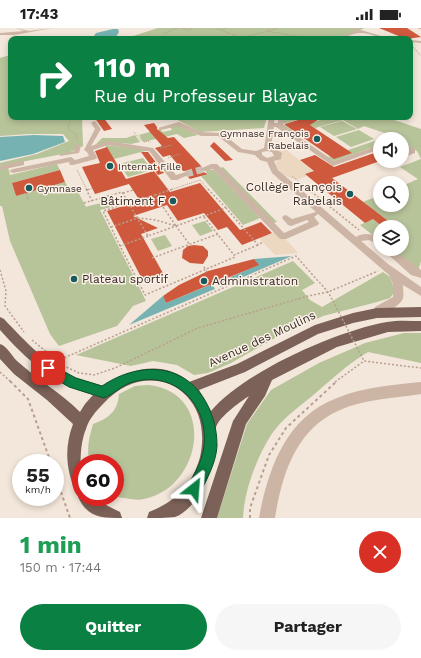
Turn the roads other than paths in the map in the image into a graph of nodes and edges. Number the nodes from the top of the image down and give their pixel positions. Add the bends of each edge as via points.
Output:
1 (18, 28) edge
2 (50, 28) edge
3 (353, 29) dead end
4 (363, 30) edge
5 (29, 32) junction
6 (0, 34) edge
7 (346, 36) edge
8 (380, 36) edge
9 (272, 120) edge
10 (281, 120) edge
11 (94, 123) dead end
12 (271, 125) junction
13 (279, 126) junction
14 (161, 128) dead end
15 (409, 148) edge
16 (89, 149) junction
17 (267, 149) junction
18 (373, 150) edge
19 (258, 153) junction
20 (409, 153) edge
21 (74, 154) junction
22 (270, 160) junction
23 (0, 168) edge
24 (204, 169) tunnel mouth
25 (13, 170) dead end
26 (77, 170) road end
27 (186, 174) tunnel mouth
28 (285, 176) junction
29 (321, 211) junction
30 (308, 216) junction
31 (286, 218) dead end
32 (363, 237) junction
33 (373, 238) edge
34 (373, 256) junction
35 (396, 256) edge
36 (421, 274) edge
37 (394, 275) junction
38 (421, 292) edge
39 (421, 312) edge
40 (377, 313) junction
41 (0, 322) edge
42 (421, 326) edge
43 (0, 349) edge
44 (268, 375) junction
45 (189, 388) junction
46 (421, 388) edge
47 (104, 392) junction
48 (81, 423) junction
49 (209, 425) junction
50 (74, 454) edge
51 (94, 506) edge
52 (178, 512) edge
53 (114, 518) edge
54 (155, 518) edge
55 (209, 518) edge
56 (267, 518) edge

1 - 5 street
2 - 5 street
3 - 4 street
4 - 7 street
4 - 8 street
5 - 6 street
9 - 12 street
10 - 13 street
11 - 16 street via 98,129 88,146
12 - 13 street
12 - 17 street
13 - 18 street via 333,164
14 - 19 street via 179,124 201,134 220,134 240,152
15 - 20 street via 413,150
16 - 21 street
16 - 21 street via 93,158
16 - 27 street via 108,143 151,149 174,178
17 - 19 street
17 - 22 street via 274,150 279,155
19 - 22 street via 260,157
21 - 23 street
21 - 25 street
21 - 26 street
22 - 28 street via 275,170
24 - 30 street via 214,166 283,237 315,223
28 - 29 street
28 - 32 street
29 - 30 street
29 - 34 street
30 - 31 street via 291,223
32 - 33 street
32 - 34 street
34 - 37 street
35 - 36 street
37 - 38 street
37 - 40 street via 398,284 398,298
39 - 40 main road, Avenue des Moulins
40 - 45 main road, Avenue des Moulins via 315,330 241,368
41 - 47 main road via 22,347 48,368 73,383
42 - 44 main road via 388,328 334,342
43 - 48 main road via 21,373 64,405
44 - 49 main road via 226,404
44 - 55 main road via 260,392 240,421
45 - 47 main road via 169,377 147,374 122,381
45 - 49 main road via 202,404
46 - 56 street via 361,398 336,405 320,414 292,442 273,483
47 - 48 main road via 91,406
48 - 50 main road via 74,446
49 - 52 main road via 210,446 205,468
51 - 53 main road
52 - 54 main road

